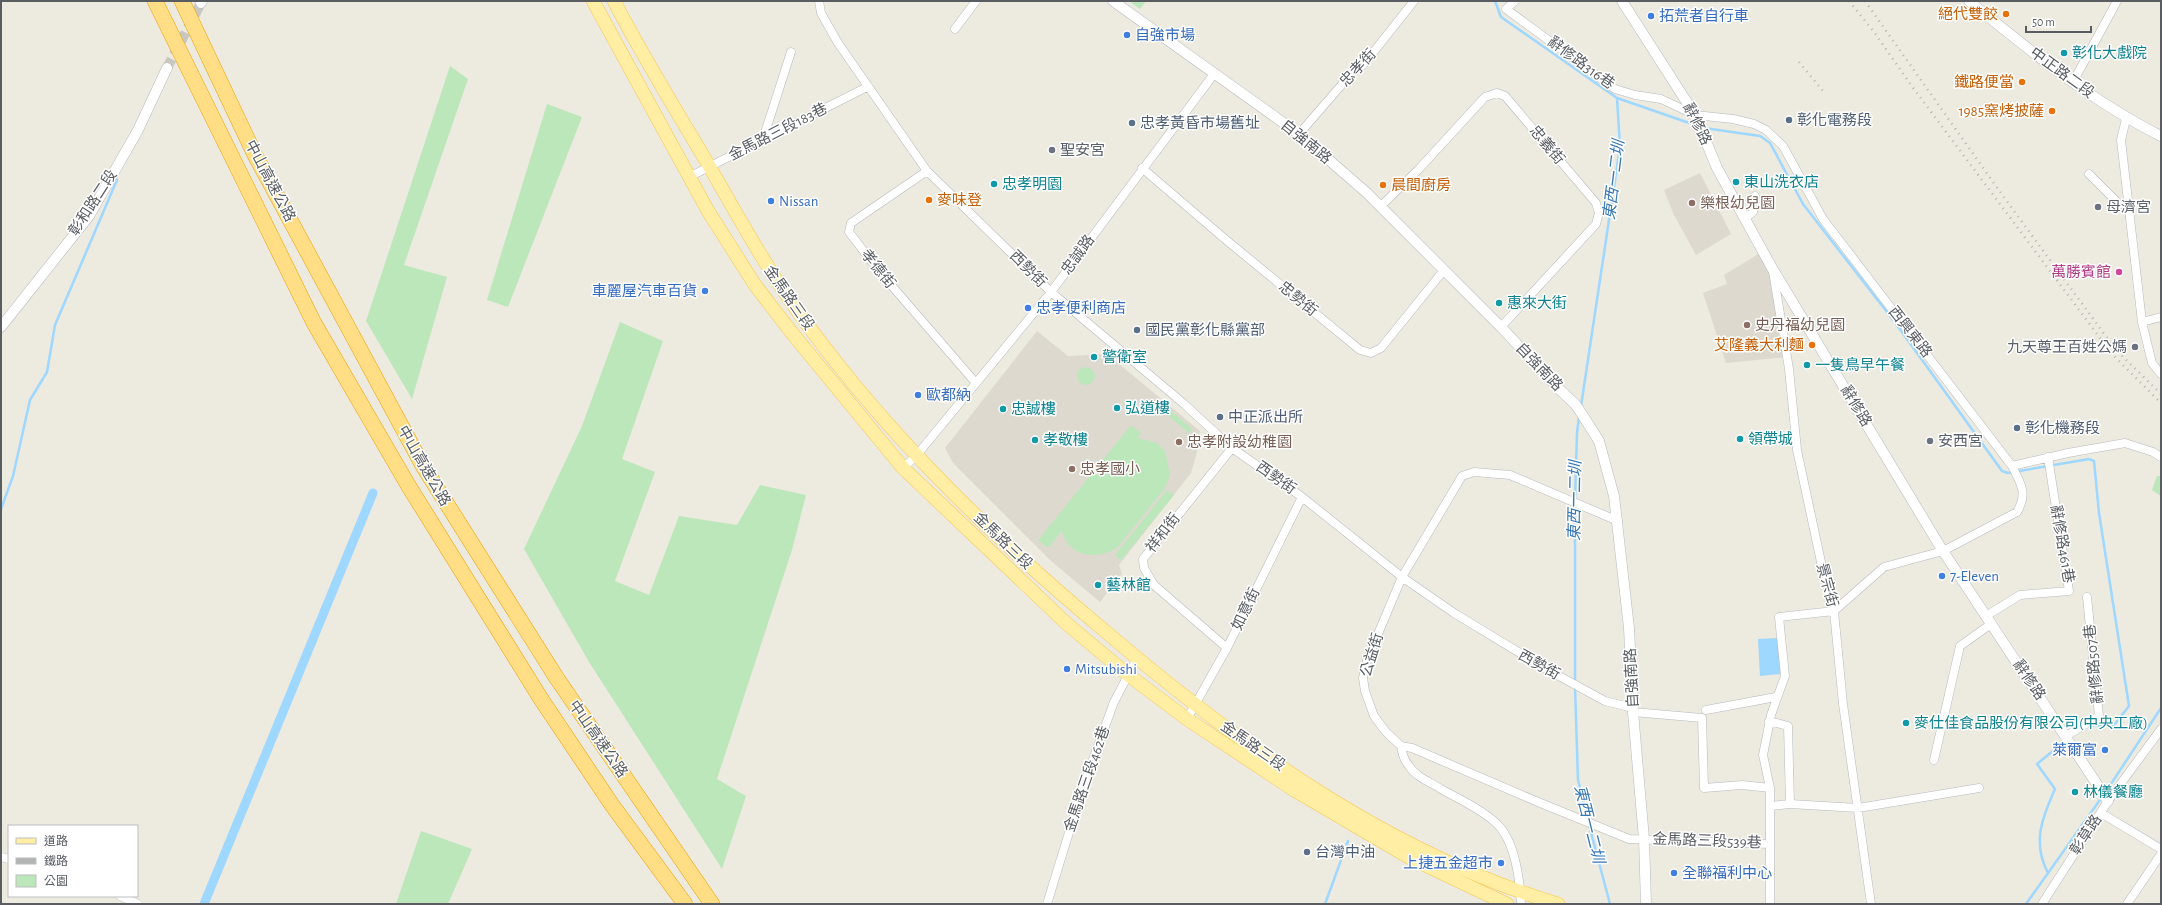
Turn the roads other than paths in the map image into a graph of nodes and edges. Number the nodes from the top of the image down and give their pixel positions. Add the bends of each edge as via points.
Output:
1 (155, 1) edge
2 (182, 1) edge
3 (593, 1) edge
4 (614, 1) edge
5 (819, 1) edge
6 (976, 1) edge
7 (1113, 1) edge
8 (1414, 1) edge
9 (1515, 1) edge
10 (1622, 1) edge
11 (1969, 1) edge
12 (2117, 1) edge
13 (955, 29) dead end
14 (791, 52) dead end
15 (166, 68) tunnel mouth
16 (1214, 74) junction
17 (2073, 82) junction
18 (867, 87) junction
19 (2126, 119) junction
20 (1698, 123) junction
21 (1299, 134) junction
22 (2161, 136) edge
23 (763, 140) junction
24 (709, 167) junction
25 (1142, 168) junction
26 (928, 171) junction
27 (2089, 174) dead end
28 (689, 177) junction
29 (1755, 196) dead end
30 (2129, 203) junction
31 (1381, 206) junction
32 (1745, 218) junction
33 (1772, 268) junction
34 (1444, 270) junction
35 (1051, 292) junction
36 (2161, 317) edge
37 (2142, 322) junction
38 (1, 327) edge
39 (1501, 327) junction
40 (2161, 374) edge
41 (975, 382) junction
42 (1232, 448) junction
43 (916, 456) junction
44 (2048, 457) junction
45 (2161, 457) edge
46 (2012, 466) junction
47 (903, 468) junction
48 (1302, 497) junction
49 (1618, 521) junction
50 (1943, 551) junction
51 (1402, 577) junction
52 (2087, 597) dead end
53 (1834, 611) junction
54 (1989, 620) junction
55 (1227, 648) junction
56 (1137, 658) junction
57 (1127, 674) junction
58 (1776, 697) junction
59 (1196, 706) junction
60 (1633, 710) junction
61 (1706, 710) dead end
62 (1187, 719) junction
63 (1769, 721) junction
64 (2161, 729) edge
65 (2067, 738) junction
66 (1401, 746) junction
67 (1934, 760) dead end
68 (1770, 788) junction
69 (1979, 788) dead end
70 (2105, 796) junction
71 (1324, 801) junction
72 (1790, 804) junction
73 (1771, 806) junction
74 (1858, 808) junction
75 (2101, 813) junction
76 (1644, 839) junction
77 (1770, 844) junction
78 (2161, 849) edge
79 (2161, 854) edge
80 (122, 897) edge
81 (1521, 898) edge
82 (138, 904) edge
83 (685, 904) edge
84 (712, 904) edge
85 (1047, 904) edge
86 (1507, 904) edge
87 (1558, 904) edge
88 (1646, 904) edge
89 (1770, 904) edge
90 (1871, 904) edge
91 (2042, 904) edge
92 (2127, 904) edge

1 - 83 highway, 中山高速公路 via 314,323 408,485 541,699 612,805
2 - 84 highway, 中山高速公路 via 255,156 423,466 556,677
3 - 28 main road, 金馬路三段
4 - 24 main road, 金馬路三段
5 - 18 street, 西勢街 via 821,13
6 - 13 street
7 - 16 street, 自強南路
8 - 21 street, 忠孝街 via 1364,64 1351,74
9 - 20 street, 辭修路316巷 via 1506,9 1616,89 1661,99
10 - 20 street, 辭修路
11 - 17 street, 中正路二段
12 - 17 street
14 - 23 street
15 - 38 street, 彰和路二段 via 138,130 89,216
16 - 21 street, 自強南路
16 - 25 street, 忠誠路
17 - 19 street, 中正路二段
18 - 23 street, 金馬路三段183巷
18 - 26 street, 西勢街
19 - 22 street, 中正路二段
19 - 30 street via 2121,140
20 - 32 street, 辭修路 via 1717,168
20 - 46 street, 西興東路 via 1733,119 1754,124 1766,130 1783,146 1823,219
21 - 31 street, 自強南路
23 - 24 street, 金馬路三段183巷
24 - 28 street, 金馬路三段183巷
24 - 43 main road, 金馬路三段 via 752,244 805,322 845,374
25 - 34 street, 忠勢街 via 1360,350 1371,354 1381,348
25 - 35 street, 忠誠路
26 - 35 street, 西勢街
26 - 41 street, 孝德街 via 851,222 850,232 879,271
27 - 30 street via 2117,202
28 - 47 main road, 金馬路三段 via 756,285
29 - 32 street via 1752,198 1753,212
30 - 37 street
31 - 34 street, 自強南路
31 - 39 street, 忠義街 via 1485,97 1497,93 1505,96 1596,203 1598,213 1596,224
32 - 33 street, 辭修路
33 - 50 street, 辭修路
33 - 53 street, 景宗街 via 1789,369 1798,450 1824,576
34 - 39 street, 自強南路
35 - 41 street, 忠誠路
35 - 42 street, 西勢街 via 1183,403
36 - 37 street
37 - 40 street via 2152,363
39 - 49 street, 自強南路 via 1576,405 1599,441
41 - 43 street, 忠誠路
42 - 48 street, 西勢街
42 - 55 street, 祥和街 via 1143,559 1144,568 1154,586
43 - 47 street, 忠誠路
43 - 56 main road, 金馬路三段 via 1032,569
44 - 45 street via 2125,443
44 - 46 street
44 - 54 street, 辭修路461巷 via 2069,591 2020,596
46 - 50 street, 西興東路 via 2023,486 2023,502 2017,512
47 - 57 main road, 金馬路三段 via 1031,591
48 - 51 street, 西勢街
48 - 55 street, 如意街
49 - 51 street, 公益街 via 1510,475 1474,472 1462,476
49 - 60 street, 自強南路 via 1629,628
50 - 53 street, 西興東路 via 1884,567
50 - 54 street, 辭修路
51 - 60 street, 西勢街 via 1454,613 1548,670 1605,701
51 - 66 street, 公益街 via 1363,678 1374,716
52 - 65 street, 辭修路507巷 via 2099,716
53 - 58 street, 金馬路三段539巷 via 1779,616 1785,676
53 - 74 street, 景宗街 via 1843,704
54 - 65 street, 辭修路
54 - 67 street via 1960,646
55 - 59 street, 如意街
56 - 57 street, 金馬路三段462巷
56 - 59 main road, 金馬路三段
57 - 62 main road, 金馬路三段
57 - 85 street, 金馬路三段462巷 via 1083,787
58 - 61 street
58 - 63 street, 金馬路三段539巷
59 - 62 street, 如意街
59 - 71 main road, 金馬路三段 via 1306,783
60 - 68 street, 西勢街 via 1702,718 1704,788 1742,785
60 - 76 street, 自強南路
62 - 71 main road, 金馬路三段
63 - 68 street, 金馬路三段539巷 via 1763,756
63 - 72 street via 1788,726
64 - 70 street, 彰草路
65 - 70 street, 辭修路
66 - 76 street, 公益街 via 1412,748 1630,839
66 - 81 street via 1403,757 1409,767 1421,777 1497,824 1515,860
68 - 73 street, 金馬路三段539巷
69 - 74 street
70 - 75 street, 彰草路
71 - 81 main road, 金馬路三段
71 - 86 main road, 金馬路三段 via 1410,858
72 - 73 street
72 - 74 street
73 - 77 street, 金馬路三段539巷
74 - 90 street, 景宗街
75 - 78 street
75 - 91 street, 彰草路
76 - 77 street, 金馬路三段539巷
76 - 88 street, 自強南路
77 - 89 street, 金馬路三段539巷
79 - 92 street
80 - 82 street
81 - 87 main road, 金馬路三段

